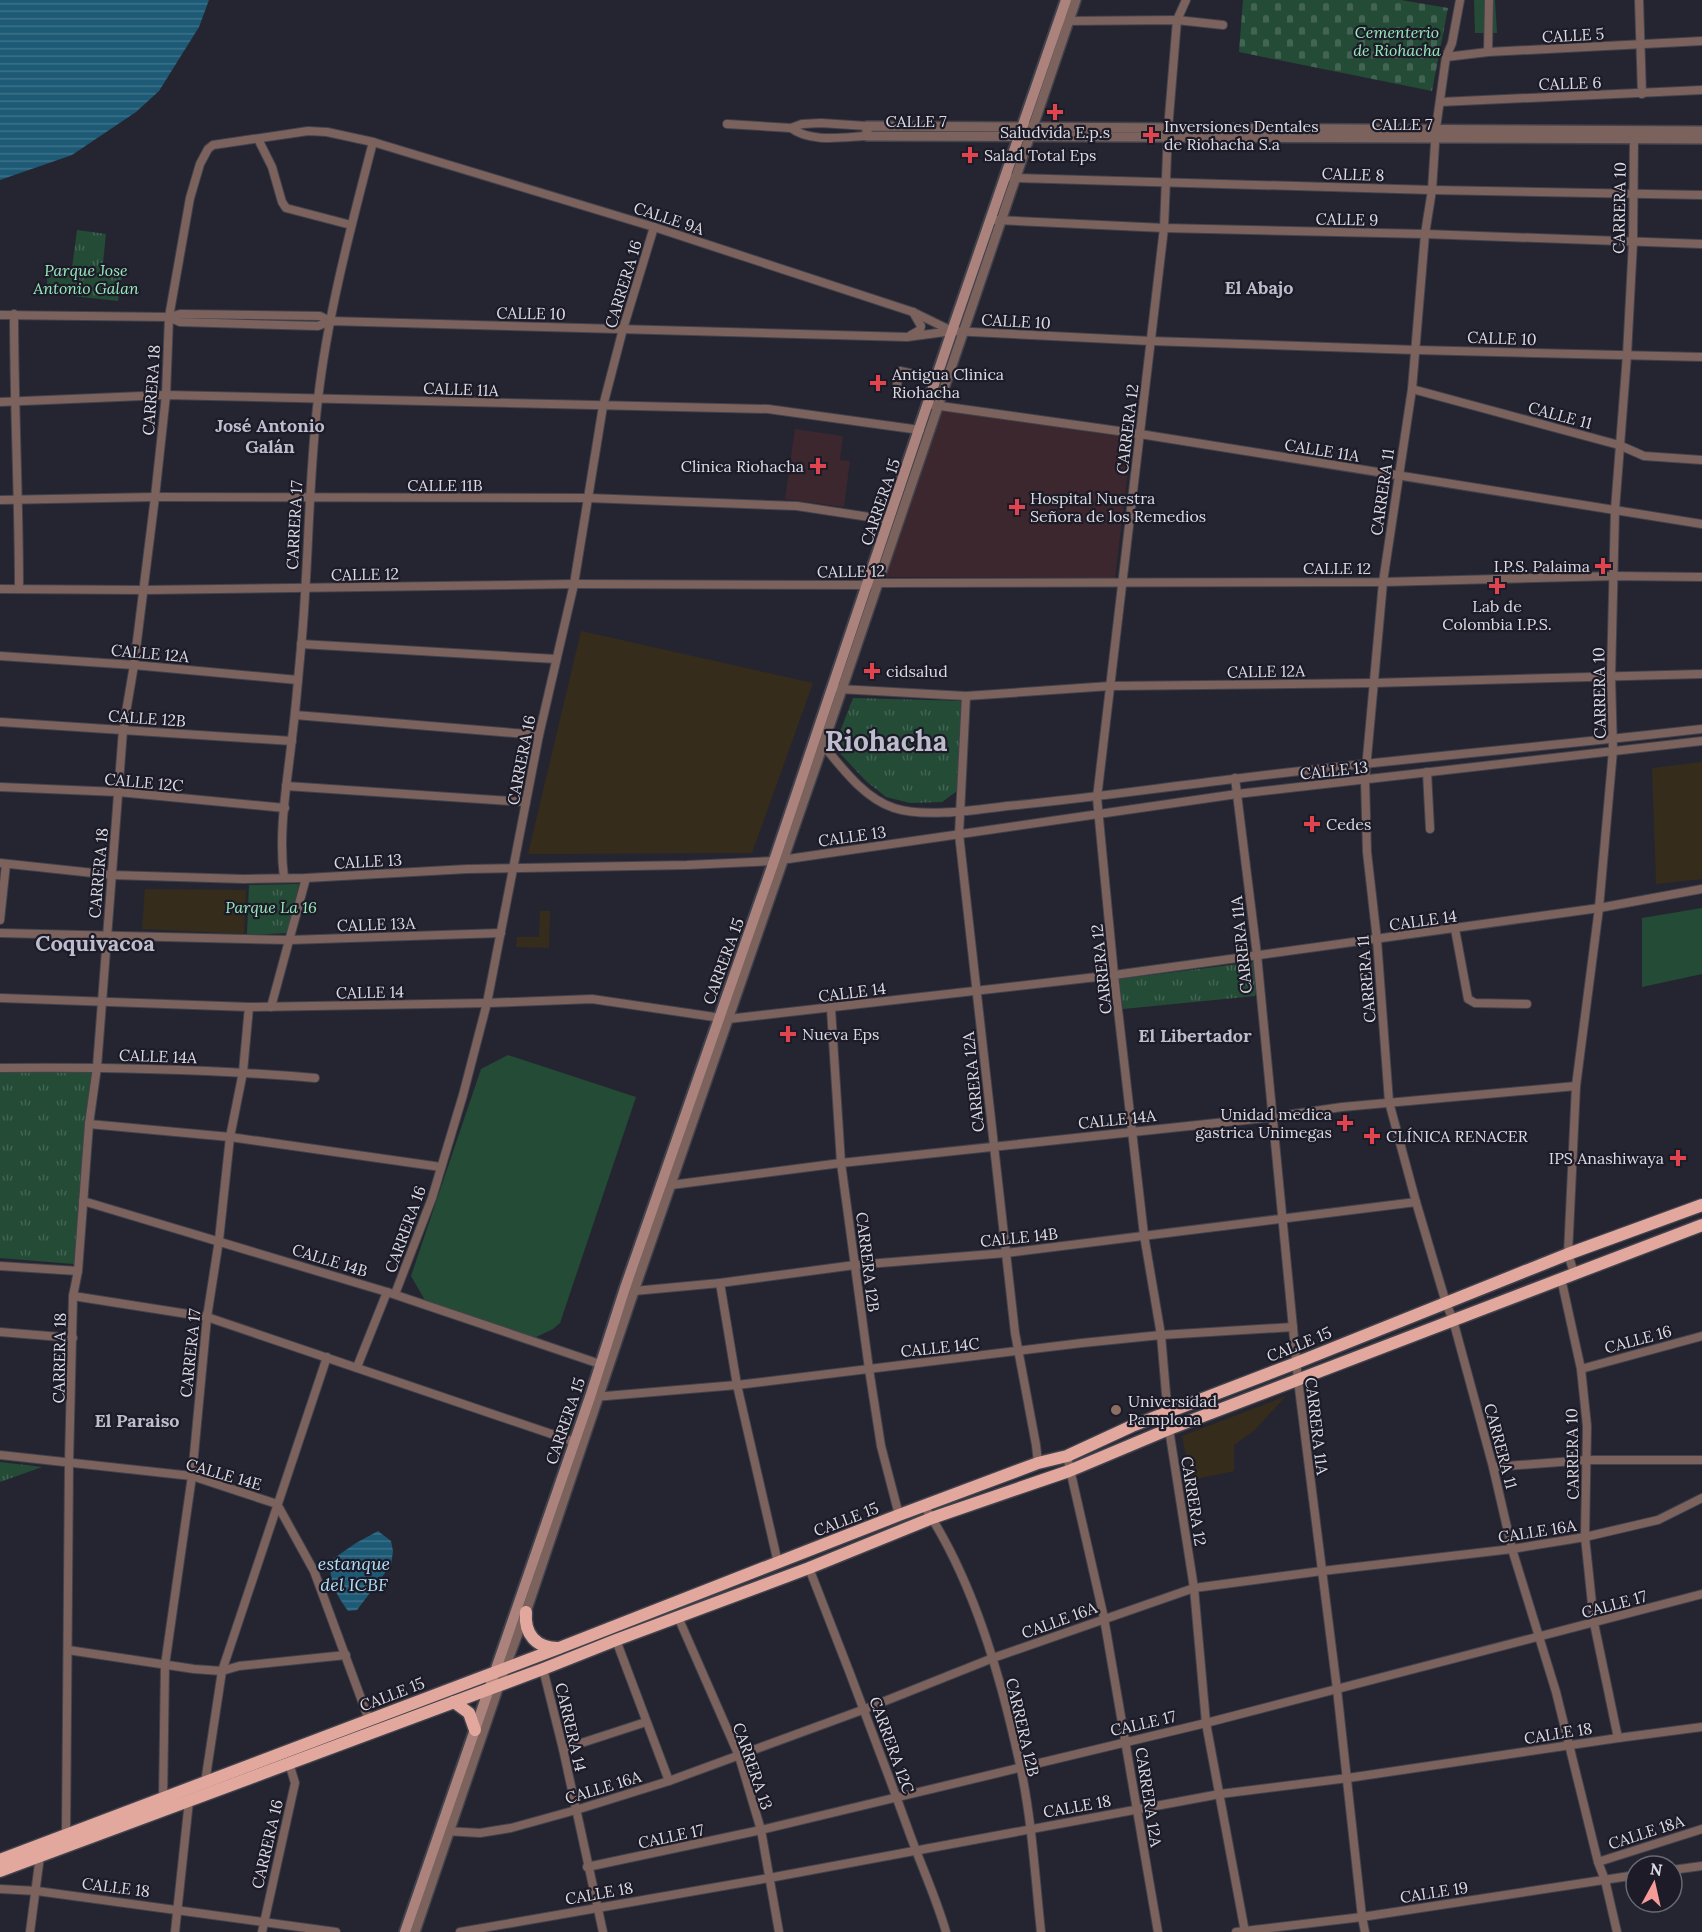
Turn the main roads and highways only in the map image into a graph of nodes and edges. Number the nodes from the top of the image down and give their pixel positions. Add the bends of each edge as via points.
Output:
1 (1066, 0) edge
2 (1702, 1206) edge
3 (1702, 1225) edge
4 (526, 1612) road end
5 (559, 1648) junction
6 (500, 1670) junction
7 (494, 1687) junction
8 (454, 1702) junction
9 (475, 1730) junction
10 (66, 1840) junction
11 (0, 1860) edge
12 (0, 1871) edge
13 (405, 1932) edge

1 - 6 main road, CARRERA 15 via 1063,21 1027,131 937,379 933,405 920,430 889,520 872,584 779,860 630,1289 600,1364 594,1397
2 - 5 highway, CALLE 15 via 1568,1254 1066,1456 899,1515
3 - 7 highway, CALLE 15 via 1069,1471 932,1518
4 - 5 highway via 525,1622 533,1639 540,1645
5 - 6 highway, CALLE 15
6 - 7 main road, CARRERA 15
6 - 10 highway, CALLE 15 via 163,1797
7 - 8 highway, CALLE 15
7 - 9 main road, CARRERA 15
8 - 9 highway via 469,1713
8 - 10 highway, CALLE 15 via 164,1810
9 - 13 main road, CARRERA 15 via 445,1831
10 - 11 highway, CALLE 15
10 - 12 highway, CALLE 15 via 40,1856

